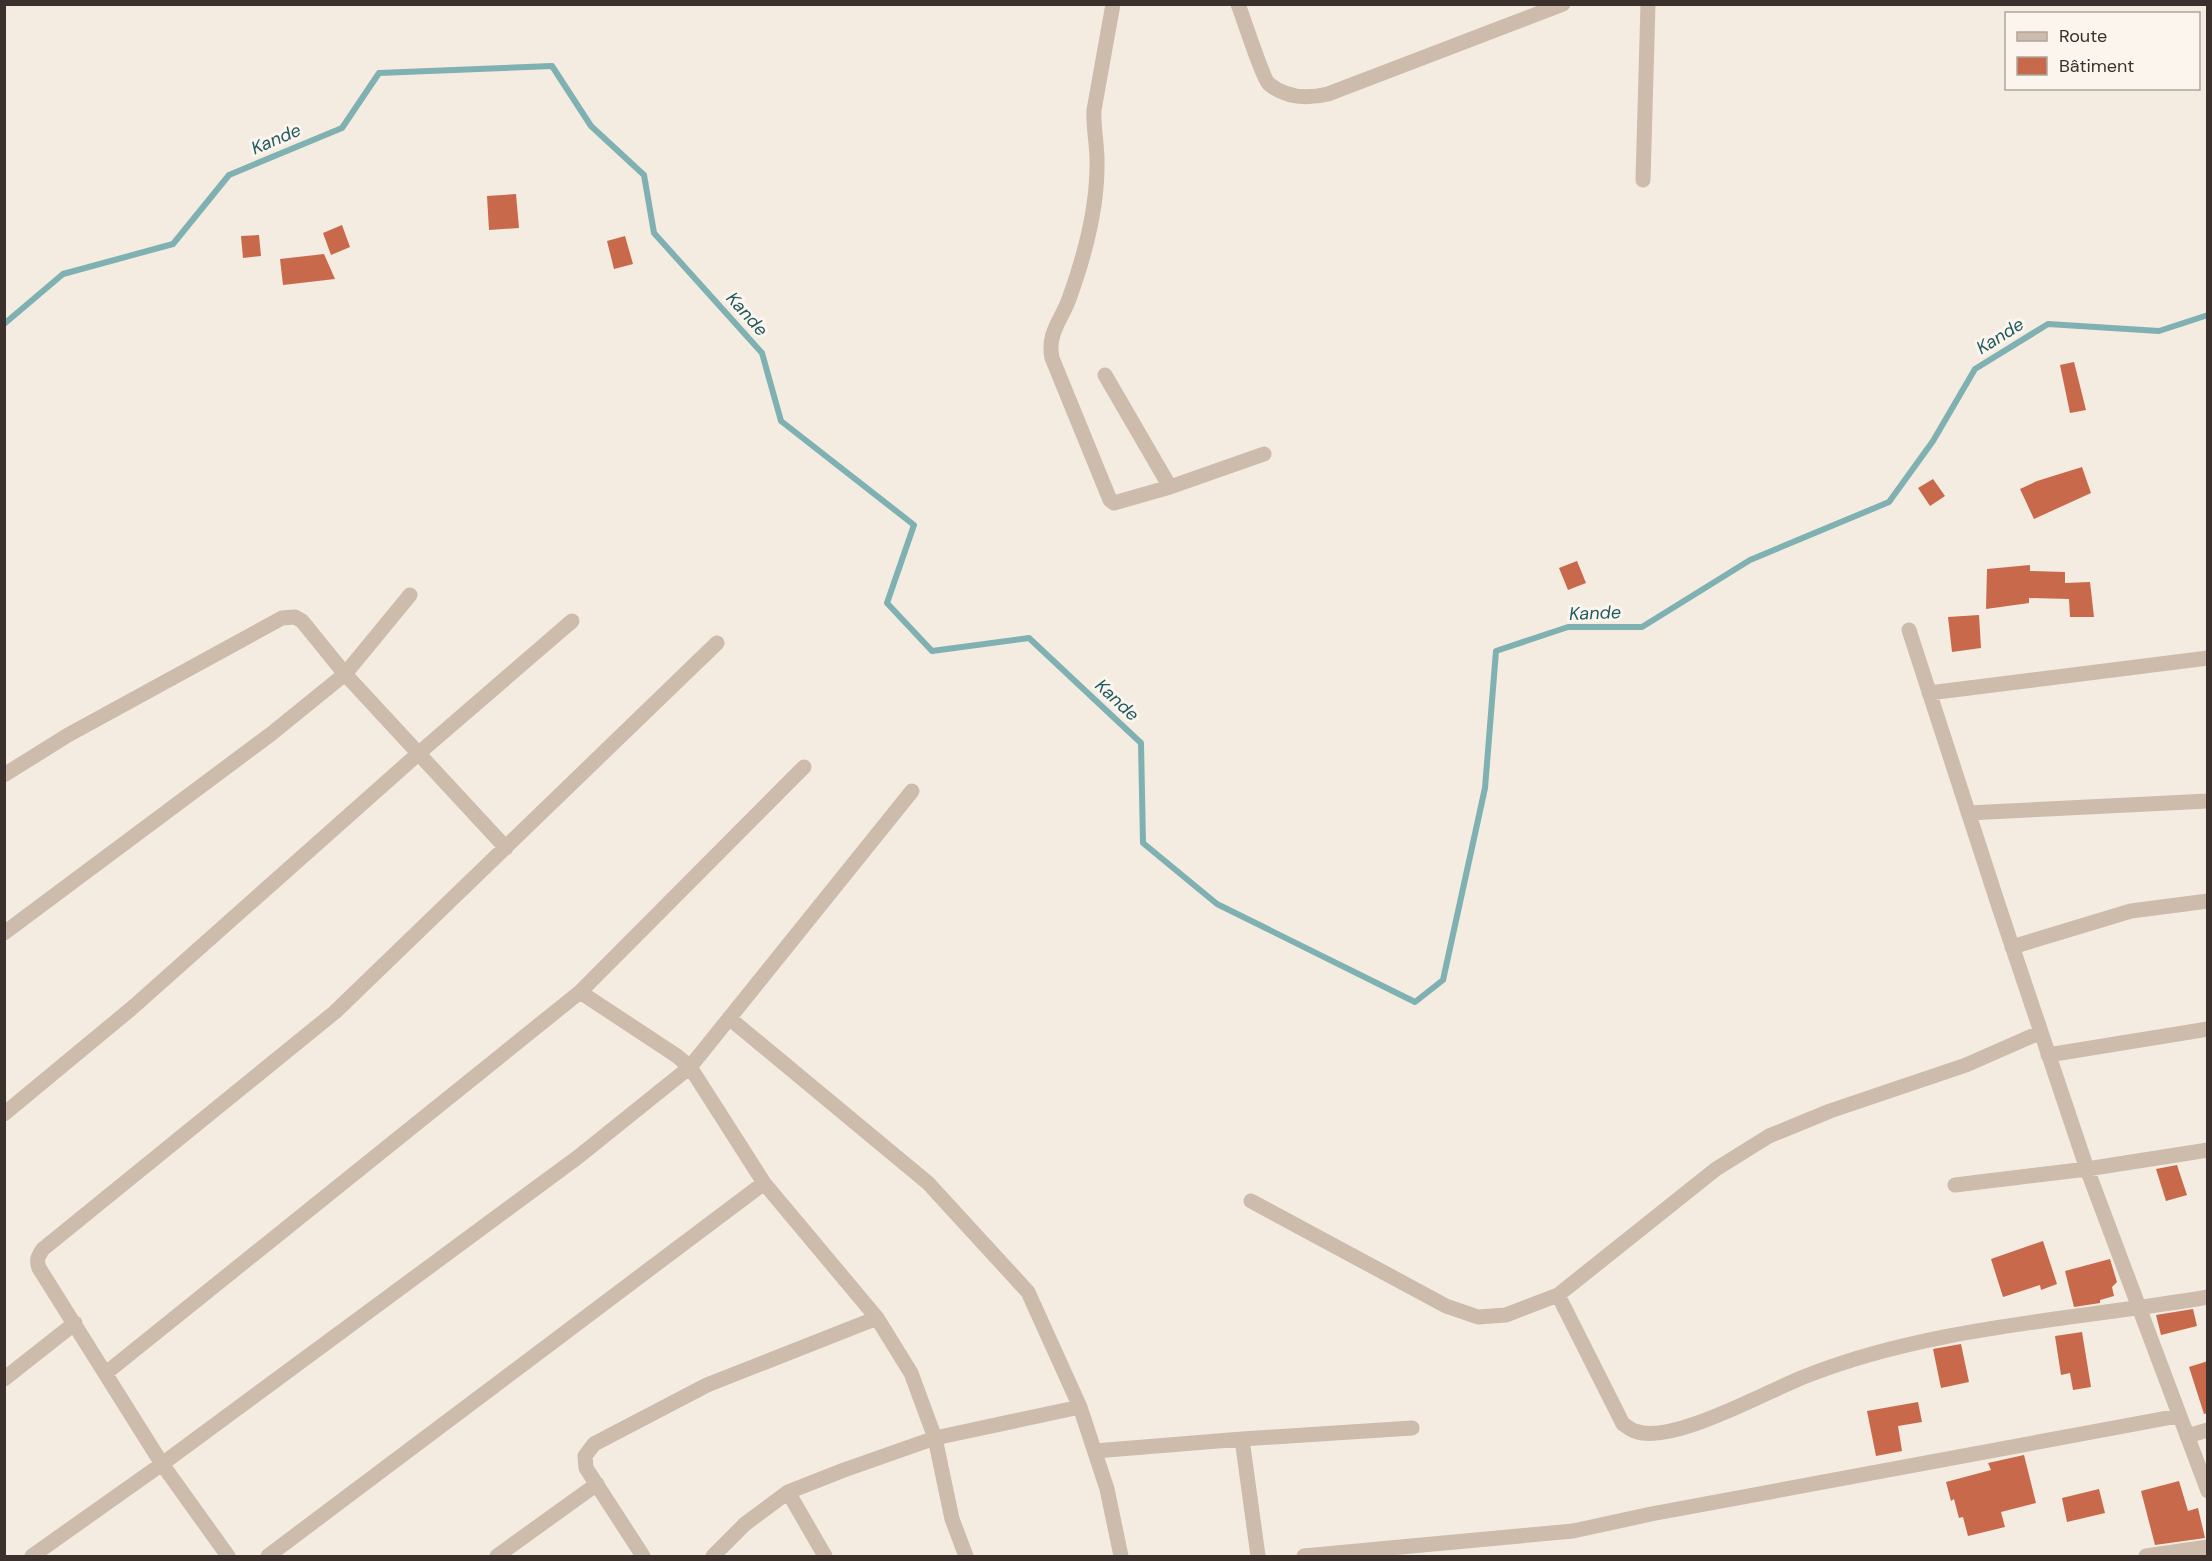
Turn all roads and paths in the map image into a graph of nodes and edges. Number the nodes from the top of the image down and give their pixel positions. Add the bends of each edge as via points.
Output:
1 (1113, 4) edge
2 (1238, 4) edge
3 (1563, 4) edge
4 (1647, 4) edge
5 (1643, 180) dead end
6 (1105, 375) dead end
7 (1264, 454) dead end
8 (1170, 487) junction
9 (410, 595) dead end
10 (572, 621) dead end
11 (1909, 630) dead end
12 (717, 643) dead end
13 (2208, 658) edge
14 (345, 674) junction
15 (1929, 693) junction
16 (419, 753) junction
17 (804, 767) dead end
18 (4, 775) edge
19 (912, 791) dead end
20 (2208, 801) edge
21 (1968, 813) junction
22 (506, 848) junction
23 (2208, 901) edge
24 (4, 933) edge
25 (2012, 947) junction
26 (580, 992) junction
27 (729, 1018) junction
28 (2208, 1029) edge
29 (2041, 1032) junction
30 (2048, 1055) junction
31 (690, 1067) junction
32 (4, 1114) edge
33 (2208, 1149) edge
34 (2087, 1169) junction
35 (764, 1183) junction
36 (1955, 1185) dead end
37 (1251, 1201) dead end
38 (1558, 1295) junction
39 (2208, 1297) edge
40 (2138, 1309) junction
41 (877, 1318) junction
42 (75, 1323) junction
43 (106, 1373) junction
44 (4, 1379) edge
45 (1080, 1407) junction
46 (2178, 1416) junction
47 (1412, 1428) dead end
48 (2208, 1430) edge
49 (2187, 1436) junction
50 (935, 1438) junction
51 (1242, 1439) junction
52 (1095, 1451) junction
53 (162, 1464) junction
54 (597, 1484) junction
55 (2208, 1491) edge
56 (788, 1492) junction
57 (2208, 1547) edge
58 (32, 1557) edge
59 (228, 1557) edge
60 (268, 1557) edge
61 (497, 1557) edge
62 (643, 1557) edge
63 (712, 1557) edge
64 (825, 1557) edge
65 (966, 1557) edge
66 (1121, 1557) edge
67 (1257, 1557) edge
68 (1304, 1557) edge
69 (2146, 1557) edge

1 - 8 street via 1094,110 1096,187 1082,262 1050,348 1110,500 1118,503
2 - 3 street via 1267,83 1289,95 1313,98
4 - 5 street
6 - 8 street
7 - 8 street
9 - 14 street
10 - 16 street
11 - 15 street
12 - 22 street
13 - 15 street
14 - 16 street
14 - 18 street via 302,621 282,618 68,735
14 - 24 street via 271,734
15 - 21 street
16 - 22 street
16 - 32 street via 132,1008
17 - 26 street
19 - 27 street
20 - 21 street
21 - 25 street
22 - 42 street via 335,1012 43,1249 37,1261 39,1268
23 - 25 street via 2131,910
25 - 29 street
26 - 31 street
26 - 43 street
27 - 31 street
27 - 45 street via 927,1183 987,1245 1028,1292
28 - 30 street
29 - 30 street
29 - 38 street via 1966,1065 1769,1136 1716,1169
30 - 34 street
31 - 35 street
31 - 53 street via 578,1157
33 - 34 street
34 - 36 street
34 - 40 street
35 - 41 street
35 - 60 street
37 - 38 street via 1446,1306 1478,1317 1506,1315
38 - 40 street via 1623,1424 1636,1432 1648,1433 1697,1424 1806,1376 1907,1344
39 - 40 street
40 - 46 street
41 - 50 street via 911,1373
41 - 54 street via 707,1384 594,1444 585,1456 586,1468
42 - 43 street
42 - 44 street
43 - 53 street
45 - 50 street
45 - 52 street
46 - 49 street
46 - 68 street via 1573,1531
47 - 51 street
48 - 49 street
49 - 55 street
50 - 56 street
50 - 65 street via 952,1519
51 - 52 street
51 - 67 street
52 - 66 street
53 - 58 street
53 - 59 street
54 - 61 street
54 - 62 street
56 - 63 street via 745,1524
56 - 64 street
57 - 69 street

